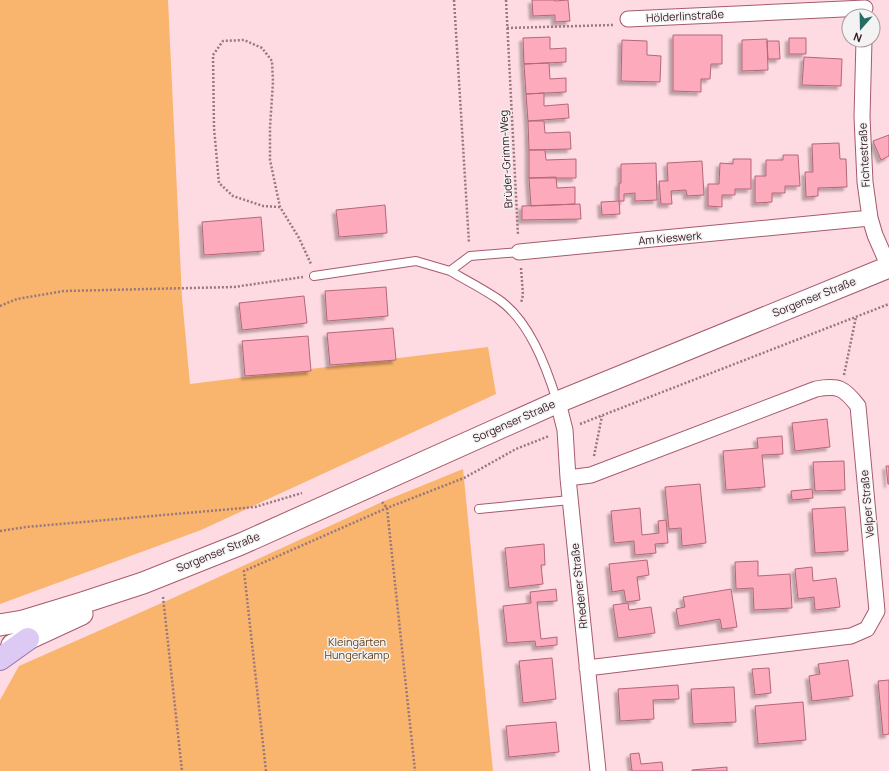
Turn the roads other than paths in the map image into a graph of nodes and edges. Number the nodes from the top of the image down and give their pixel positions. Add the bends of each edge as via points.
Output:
1 (841, 9) edge
2 (628, 19) road end
3 (864, 48) edge
4 (870, 218) junction
5 (519, 252) joint
6 (889, 267) edge
7 (450, 270) junction
8 (314, 276) road end
9 (558, 402) junction
10 (568, 478) junction
11 (570, 500) junction
12 (479, 509) dead end
13 (152, 579) junction
14 (0, 625) edge
15 (28, 639) junction
16 (0, 648) edge
17 (0, 659) edge
18 (587, 668) junction
19 (598, 771) edge

1 - 2 street, Hölderlinstraße
3 - 4 street, Fichtestraße via 862,117 865,182
4 - 5 street, Am Kieswerk
4 - 6 street, Fichtestraße
5 - 7 lane, Am Kieswerk via 470,256
6 - 9 main road, Sorgenser Straße
7 - 8 lane via 416,261
7 - 9 lane via 499,299 518,317 539,351
9 - 10 street, Rhedener Straße via 565,430
9 - 13 main road, Sorgenser Straße via 242,544
10 - 11 street, Rhedener Straße
10 - 18 street, Velper Straße via 591,475 816,389 842,389 858,406 877,611 867,629 851,636
11 - 12 lane
11 - 18 street, Rhedener Straße
13 - 14 main road via 52,612
13 - 15 main road
15 - 16 main road
15 - 17 main road
18 - 19 street, Rhedener Straße

